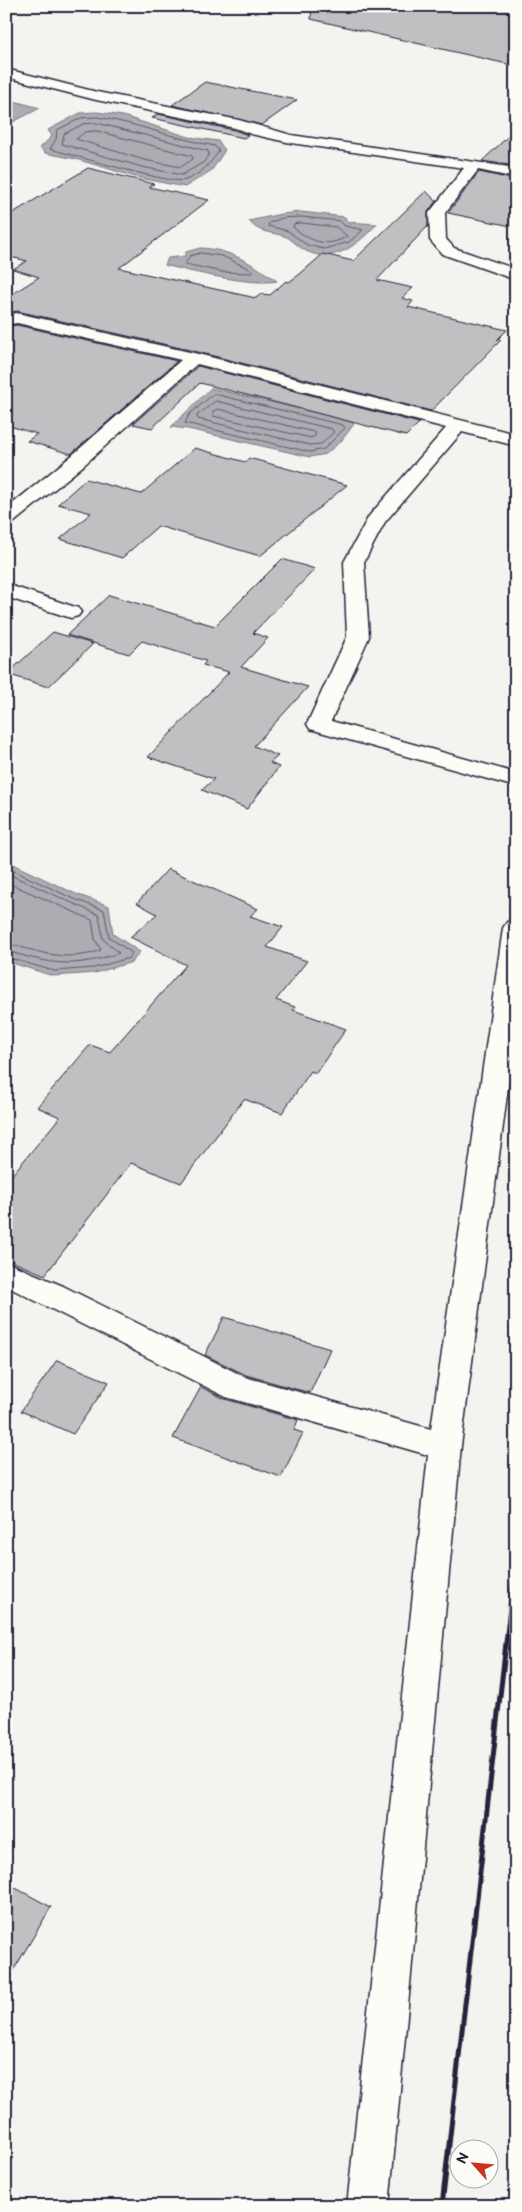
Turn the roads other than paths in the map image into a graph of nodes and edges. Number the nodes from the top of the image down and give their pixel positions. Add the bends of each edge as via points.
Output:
1 (6, 73) edge
2 (474, 165) junction
3 (516, 173) edge
4 (516, 274) edge
5 (6, 320) edge
6 (194, 358) junction
7 (458, 426) junction
8 (516, 440) edge
9 (6, 519) edge
10 (6, 590) edge
11 (71, 612) dead end
12 (516, 780) edge
13 (516, 928) edge
14 (6, 1273) edge
15 (446, 1446) junction
16 (368, 2206) edge

1 - 2 street via 96,96 239,124 256,132 291,139
2 - 3 street
2 - 4 street via 437,213 438,240 448,250
5 - 6 street via 17,318
6 - 7 street
6 - 9 street
7 - 8 street
7 - 12 street via 376,520 354,562 358,637 318,724
10 - 11 street
13 - 15 street
14 - 15 street via 237,1388
15 - 16 street

